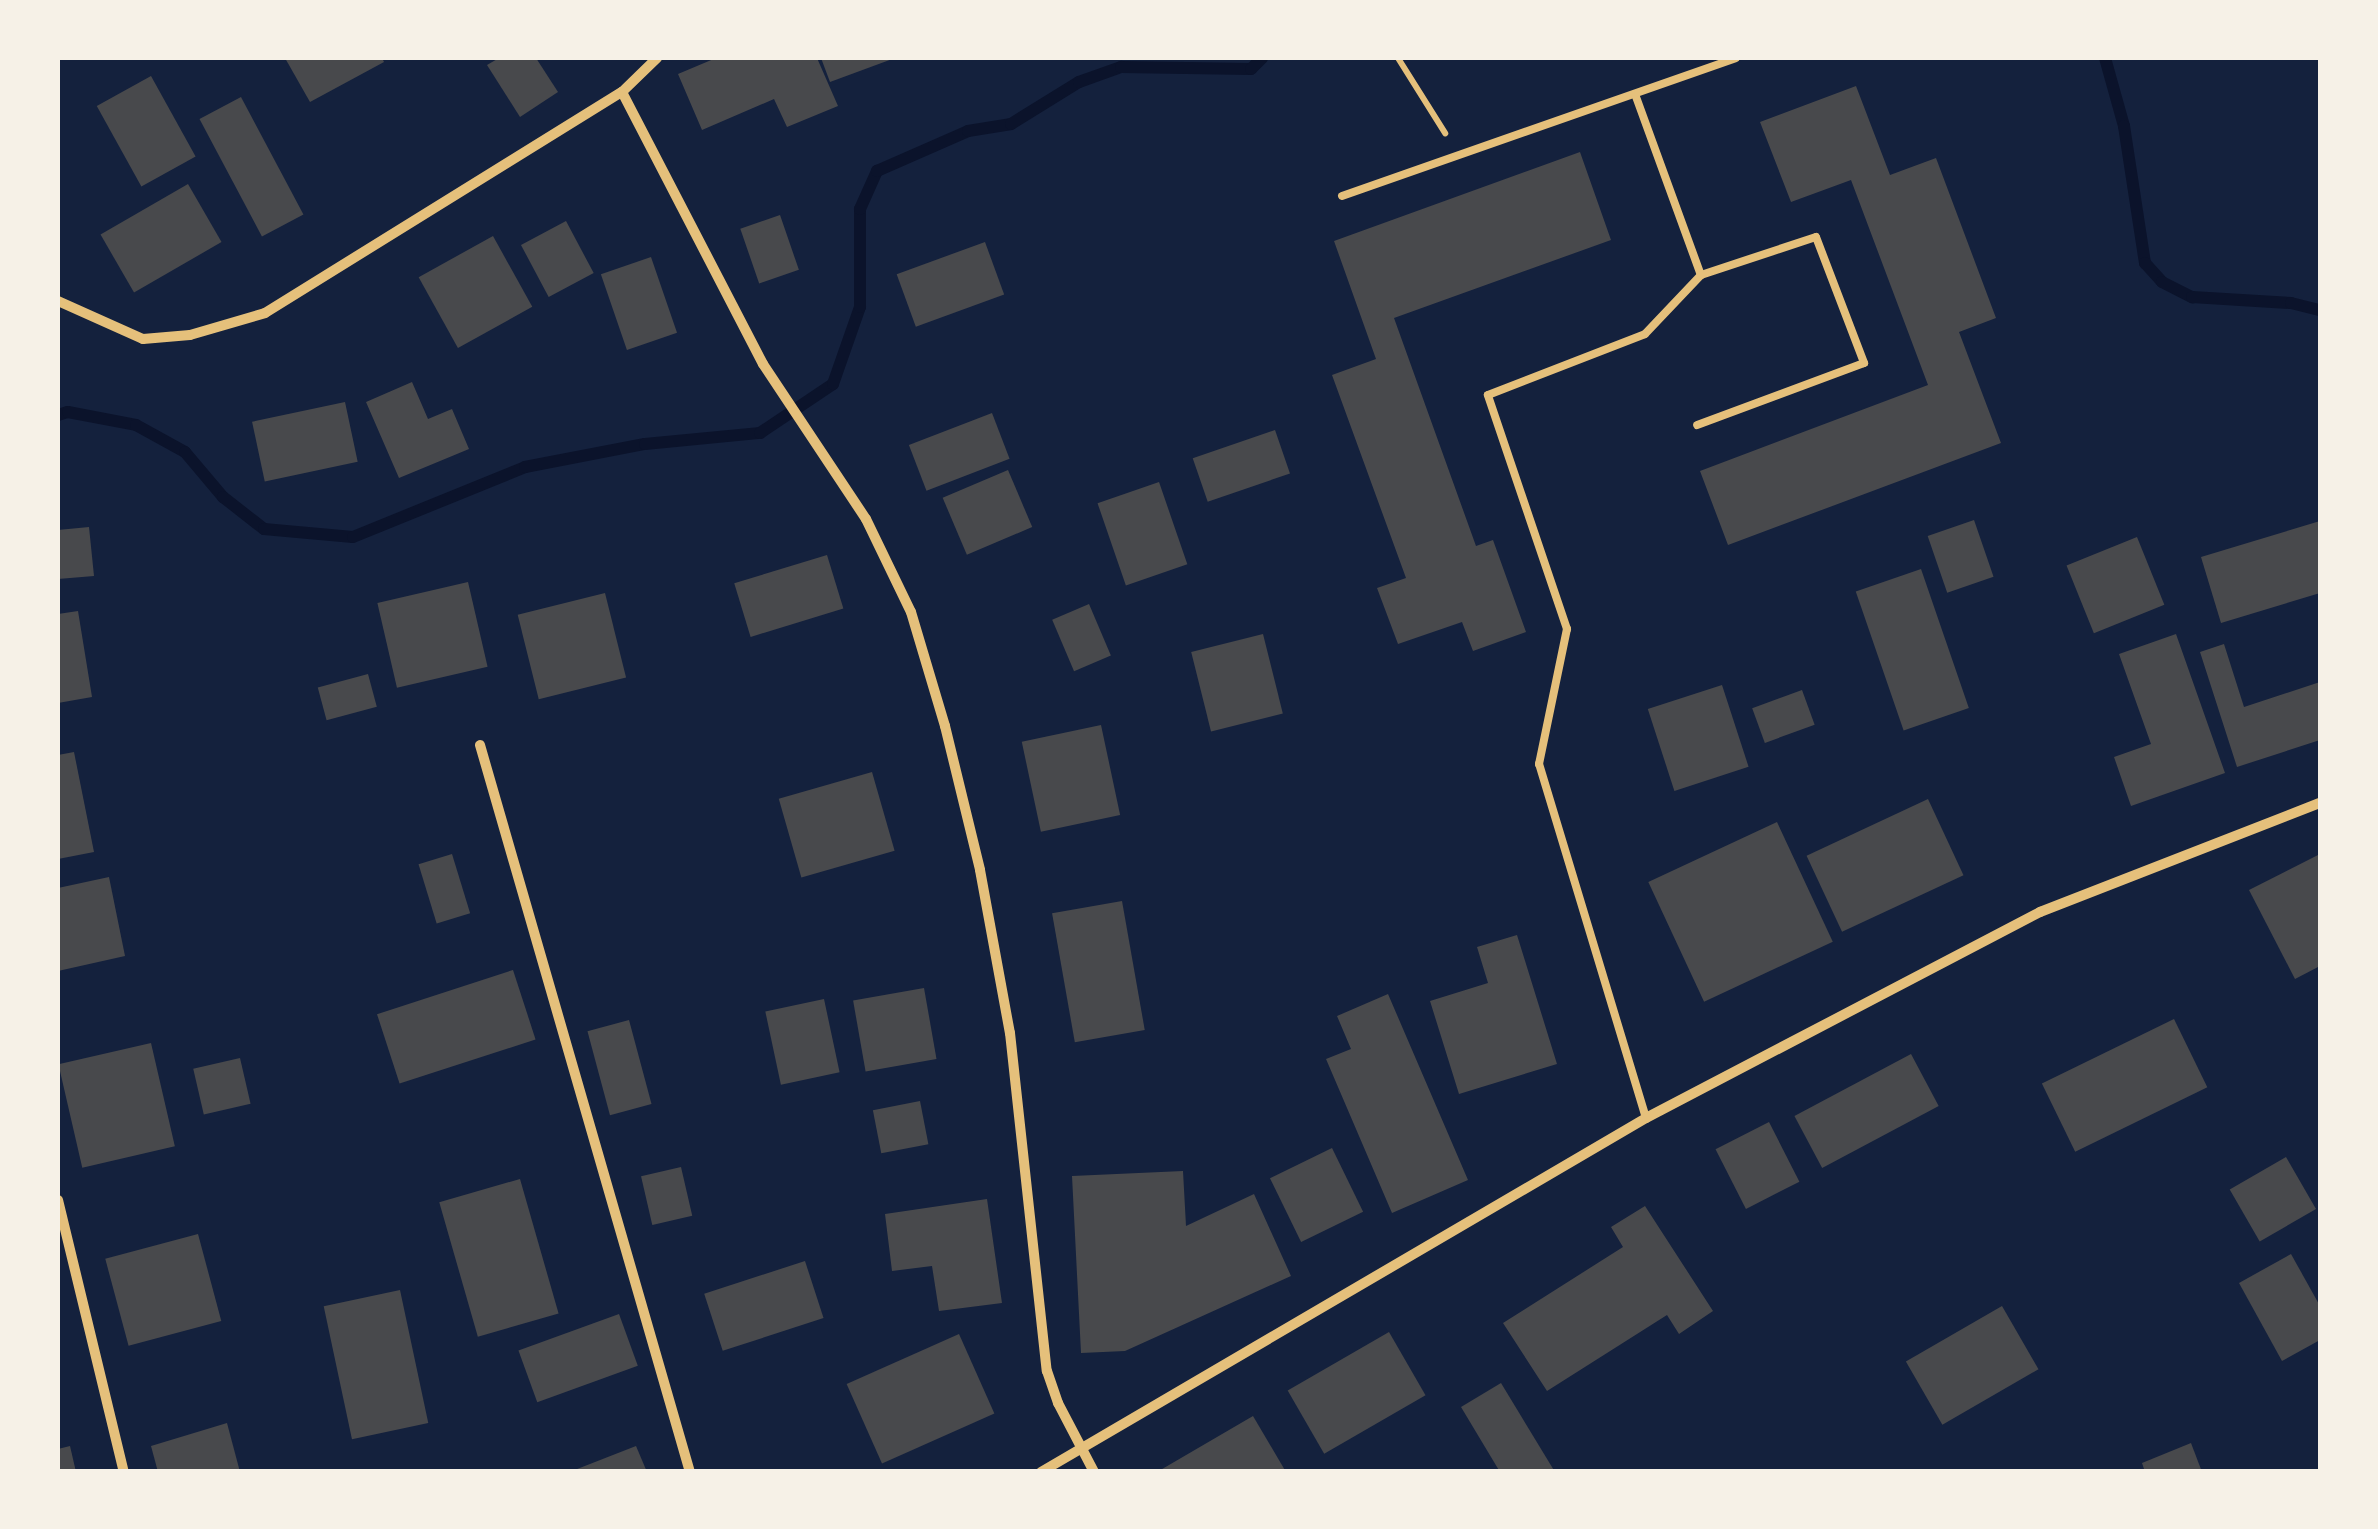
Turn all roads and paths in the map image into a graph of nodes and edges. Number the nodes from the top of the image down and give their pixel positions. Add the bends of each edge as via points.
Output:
1 (657, 58) edge
2 (1398, 58) edge
3 (1734, 58) edge
4 (622, 92) junction
5 (1635, 94) junction
6 (1460, 158) junction
7 (1342, 196) dead end
8 (1701, 275) junction
9 (58, 301) edge
10 (1697, 425) dead end
11 (480, 745) dead end
12 (2320, 803) edge
13 (1646, 1118) junction
14 (58, 1200) edge
15 (1081, 1449) junction
16 (124, 1472) edge
17 (690, 1472) edge
18 (1041, 1472) edge
19 (1094, 1472) edge

1 - 4 street
2 - 6 path
3 - 5 lane
4 - 9 street via 265,313 143,339
4 - 15 street via 763,364 866,520 911,612 980,870 1010,1033 1047,1371
5 - 6 lane
5 - 8 lane
6 - 7 lane
8 - 10 lane via 1816,237 1864,363
8 - 13 lane via 1645,334 1488,395 1568,630 1539,764
11 - 17 street
12 - 13 street via 2040,912
13 - 15 street
14 - 16 street
15 - 18 street
15 - 19 street

